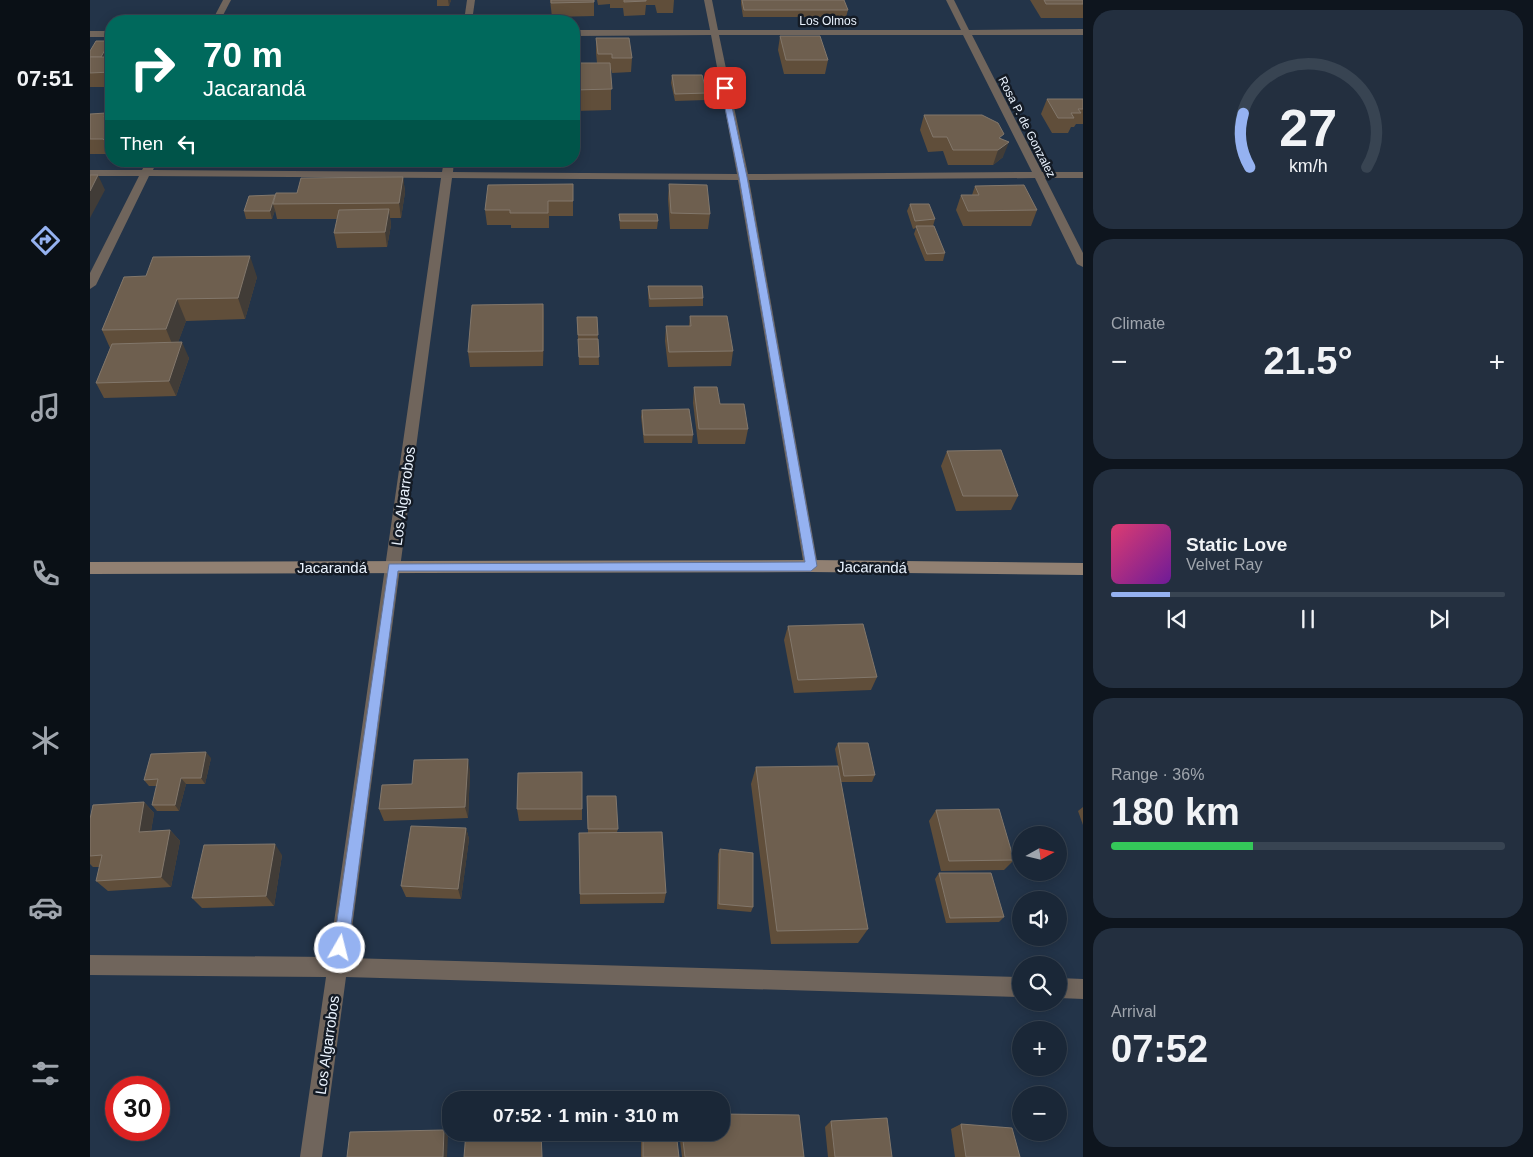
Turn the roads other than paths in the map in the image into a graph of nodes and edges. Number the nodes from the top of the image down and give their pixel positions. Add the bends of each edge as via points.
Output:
1 (227, 0) edge
2 (472, 0) edge
3 (708, 0) edge
4 (950, 0) edge
5 (219, 15) edge
6 (469, 15) edge
7 (966, 32) junction
8 (1083, 32) edge
9 (580, 33) edge
10 (90, 34) edge
11 (105, 34) edge
12 (714, 34) junction
13 (149, 167) edge
14 (448, 168) edge
15 (90, 173) edge
16 (146, 174) junction
17 (1038, 176) junction
18 (1083, 176) edge
19 (743, 177) junction
20 (1083, 264) edge
21 (90, 285) edge
22 (811, 566) junction
23 (393, 567) junction
24 (90, 568) edge
25 (1083, 569) edge
26 (90, 965) edge
27 (338, 967) junction
28 (1012, 987) edge
29 (1067, 988) edge
30 (1083, 989) edge
31 (311, 1157) edge

1 - 5 street
2 - 6 street
3 - 12 street
4 - 7 street, Rosa P. de Gonzalez
7 - 8 street, Los Olmos
7 - 12 street, Los Olmos
7 - 17 street, Rosa P. de Gonzalez
9 - 12 street, Los Olmos
10 - 11 street
12 - 19 street
13 - 16 street
14 - 16 street
14 - 19 street
14 - 23 street, Los Algarrobos
15 - 16 street
16 - 21 street
17 - 18 street
17 - 19 street
17 - 20 street, Rosa P. de Gonzalez
19 - 22 street
22 - 23 street, Jacarandá
22 - 25 street, Jacarandá
23 - 24 street, Jacarandá
23 - 27 street, Los Algarrobos
26 - 27 street
27 - 28 street
27 - 31 street, Los Algarrobos
29 - 30 street

